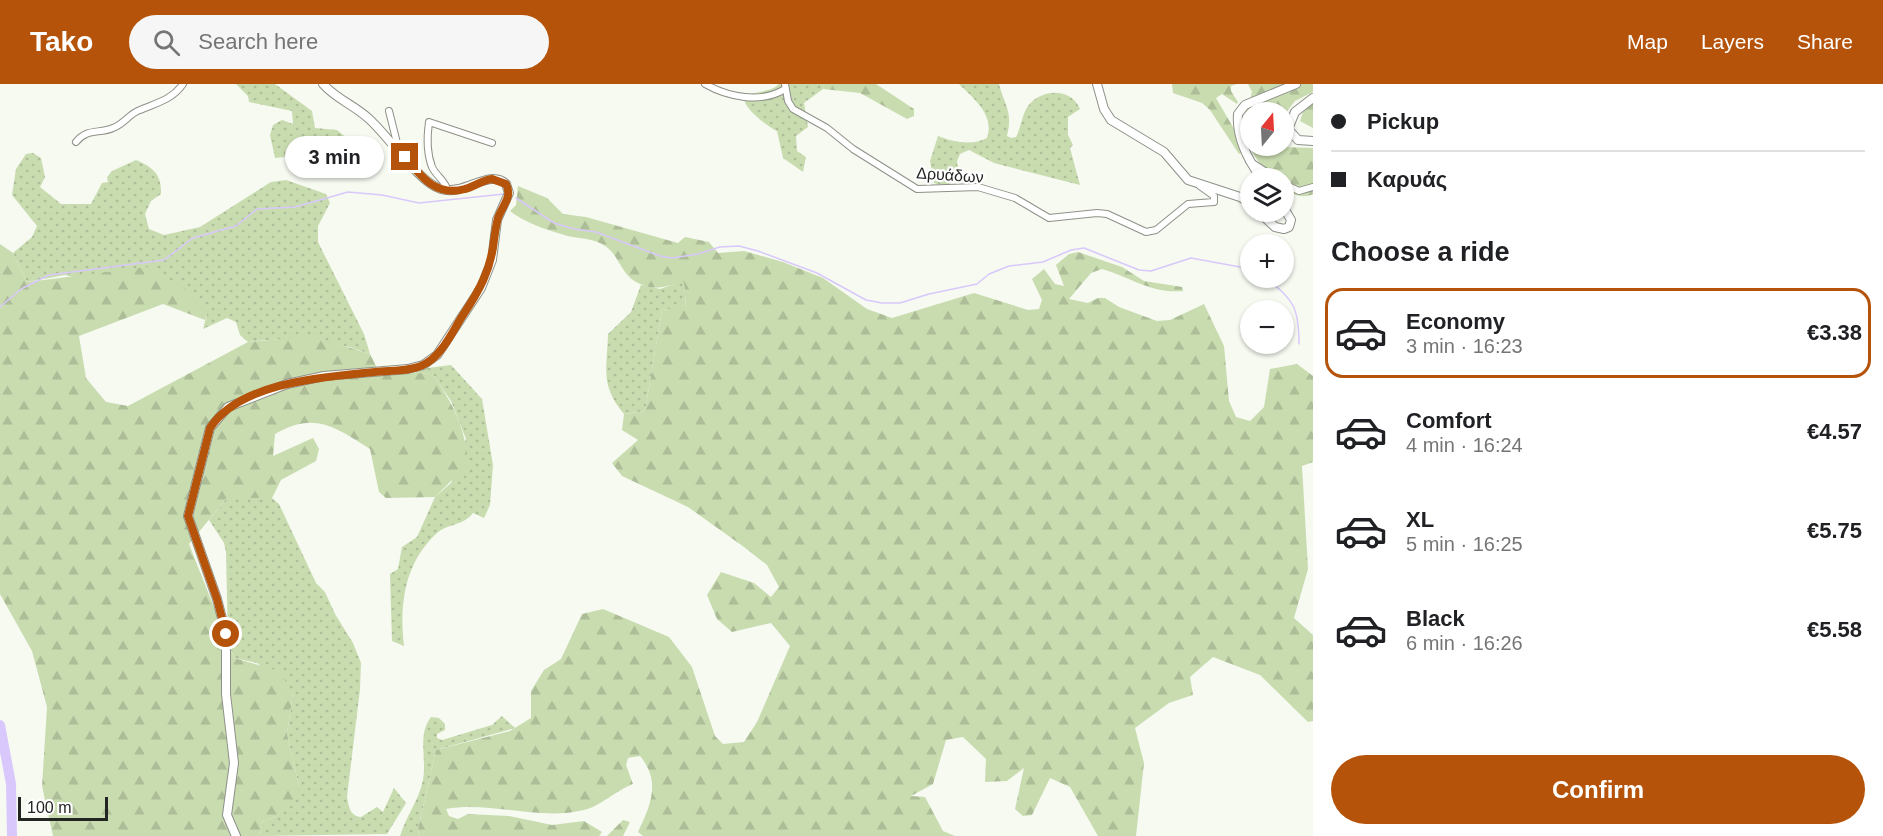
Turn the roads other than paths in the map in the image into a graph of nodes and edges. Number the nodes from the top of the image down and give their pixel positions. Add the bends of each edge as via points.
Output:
1 (183, 84) edge
2 (323, 84) edge
3 (705, 84) edge
4 (1097, 84) edge
5 (1296, 84) edge
6 (785, 87) edge
7 (1313, 98) edge
8 (389, 111) dead end
9 (1313, 141) edge
10 (76, 142) dead end
11 (492, 143) dead end
12 (399, 151) junction
13 (1249, 160) junction
14 (1255, 168) edge
15 (1261, 168) edge
16 (1197, 184) junction
17 (1313, 187) edge
18 (1294, 189) edge
19 (448, 191) junction
20 (1240, 197) edge
21 (1270, 222) edge
22 (1290, 222) edge
23 (236, 836) edge

1 - 10 street via 153,107 139,110 112,129 81,136
2 - 12 street via 369,118
3 - 6 street via 738,97 767,96
4 - 16 street via 1111,120 1164,152 1183,176
5 - 13 street via 1240,108 1239,128
6 - 16 street, Δρυάδων via 794,109 917,189 978,187 1015,198 1049,218 1107,214 1146,232 1156,230 1188,204 1216,201
7 - 9 street via 1295,112 1288,129 1298,140
8 - 12 street
11 - 19 street via 429,122 432,168 445,181
12 - 19 street via 426,182
13 - 14 street
13 - 15 street
16 - 20 street
17 - 18 street
19 - 23 street via 492,179 503,182 509,192 497,220 492,260 481,288 437,356 408,369 324,376 287,384 228,407 210,428 188,516 226,634 226,694 234,763 227,815
21 - 22 street via 1284,230

